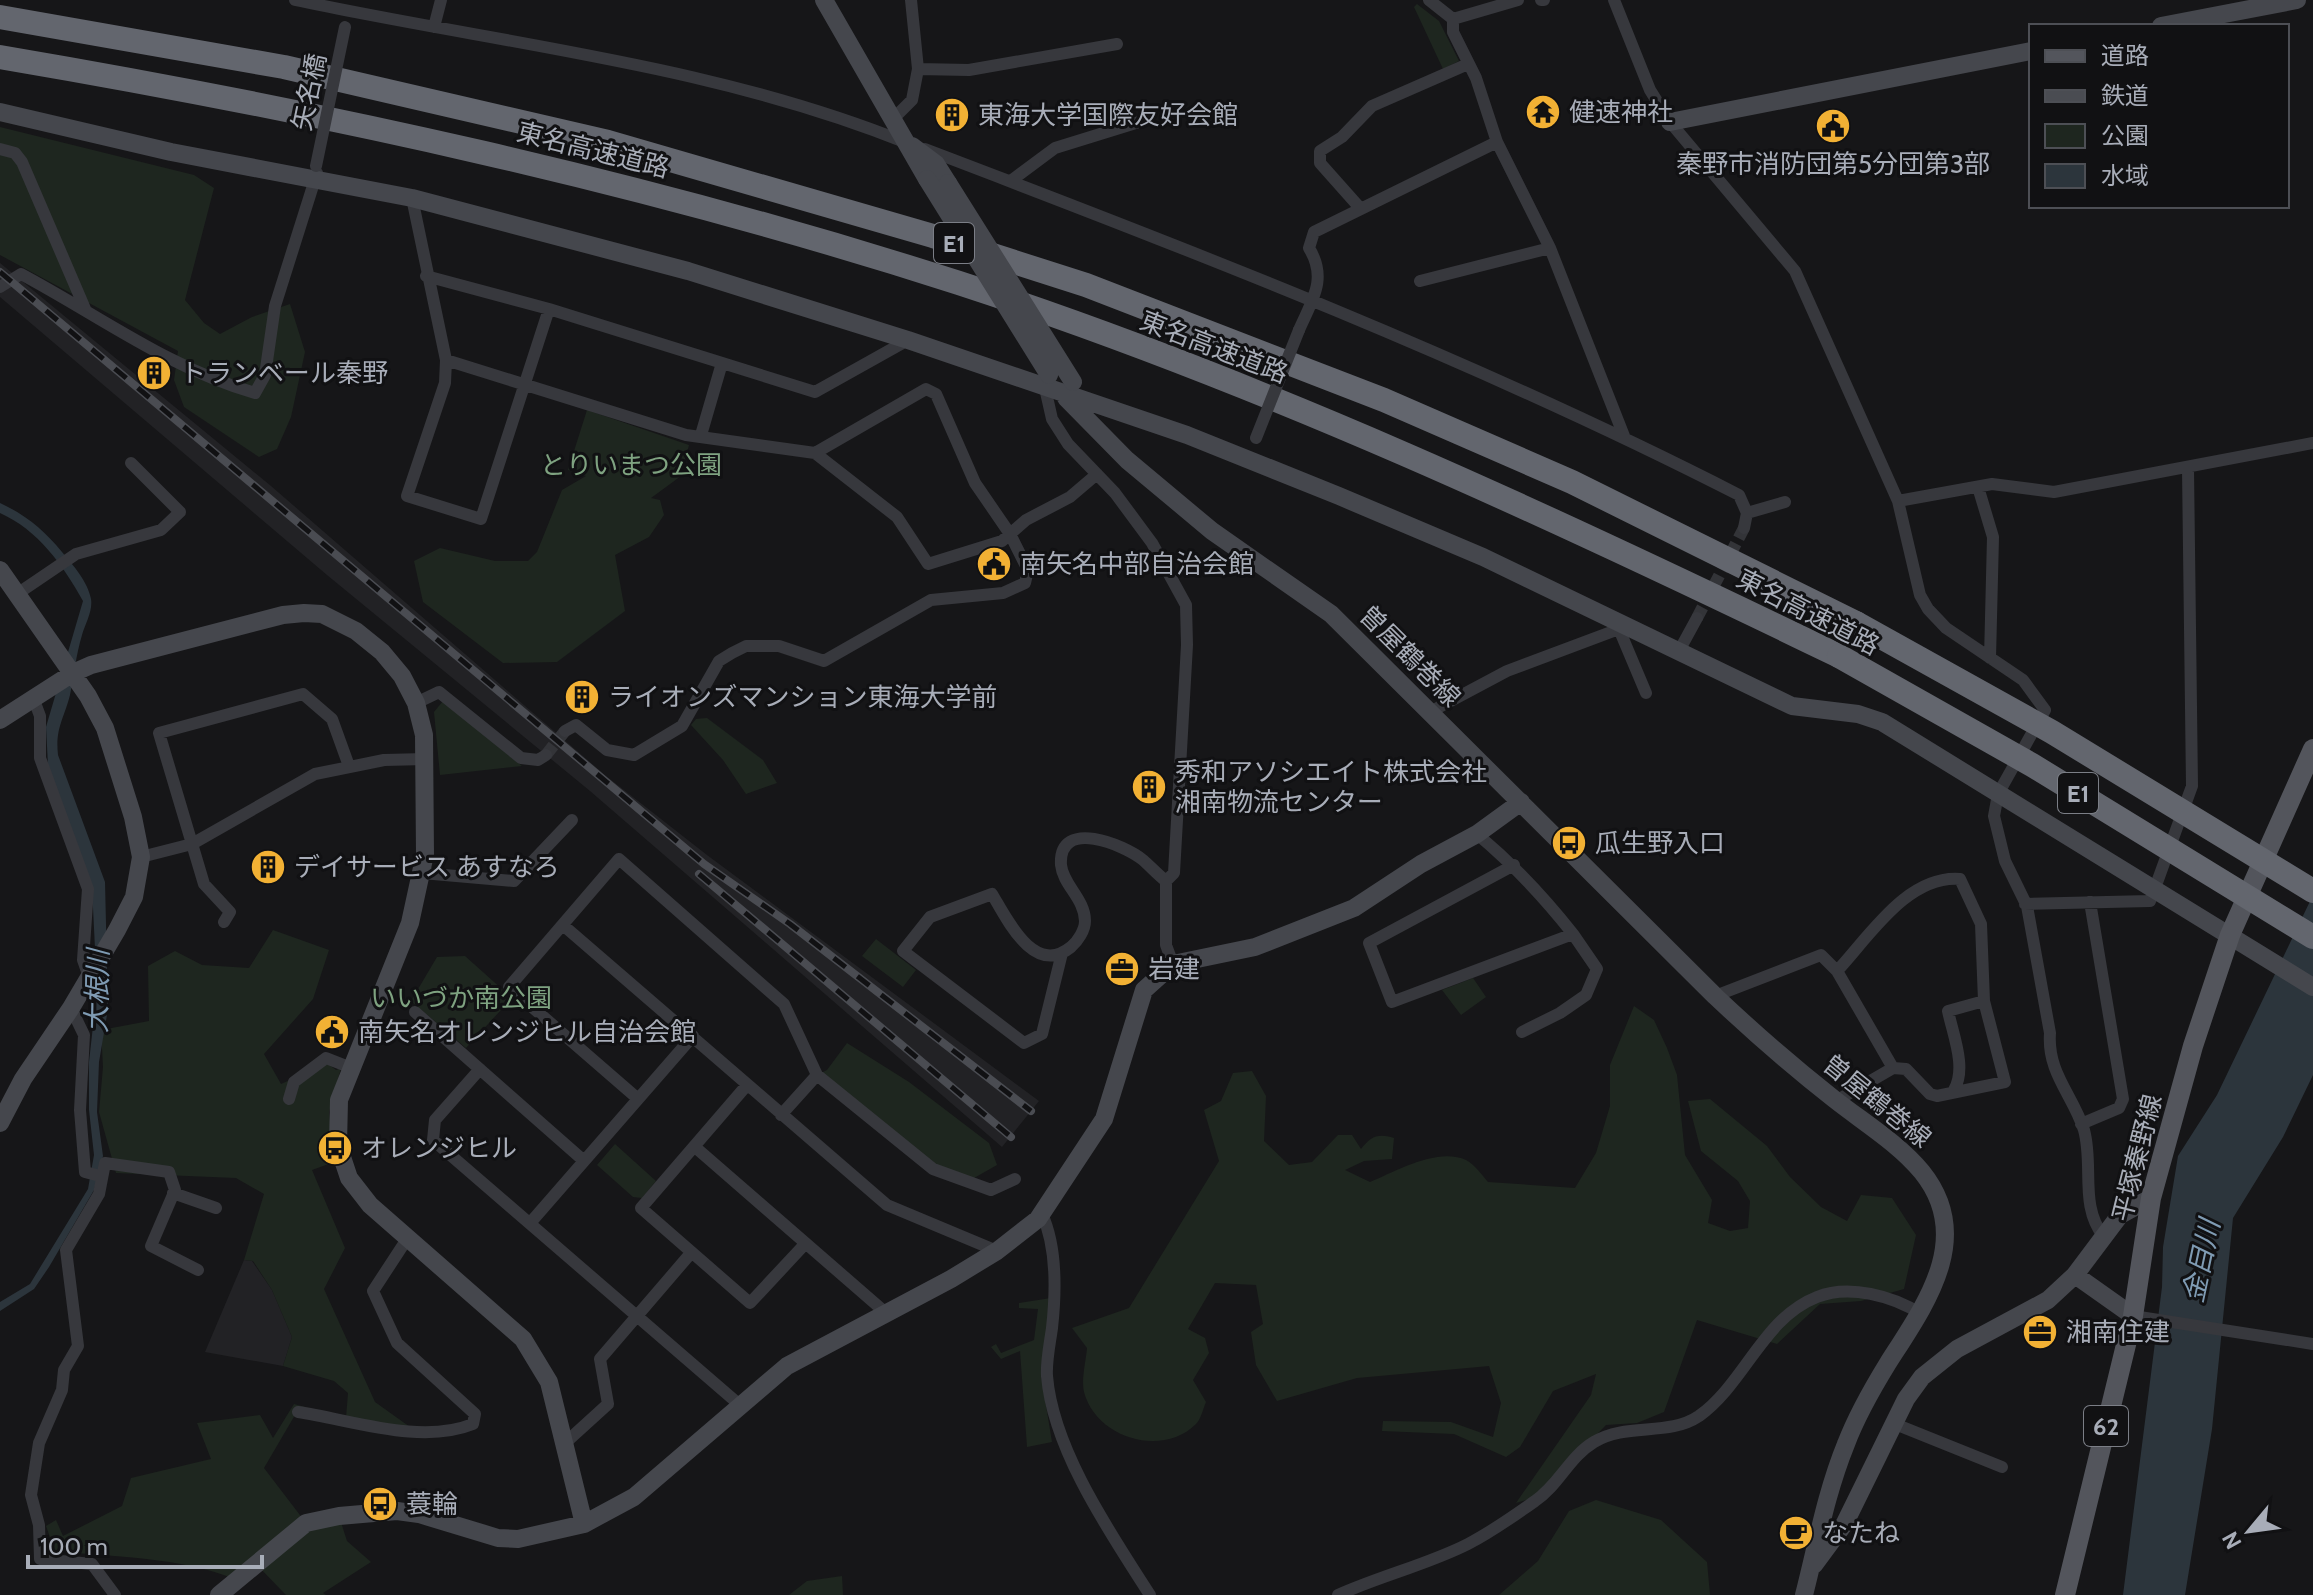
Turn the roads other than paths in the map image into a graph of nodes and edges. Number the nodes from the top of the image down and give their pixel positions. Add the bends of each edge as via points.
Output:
1 (295, 0) edge
2 (441, 0) edge
3 (824, 0) edge
4 (911, 0) edge
5 (1429, 0) edge
6 (1518, 0) edge
7 (1614, 0) edge
8 (2297, 0) edge
9 (347, 11) junction
10 (0, 17) edge
11 (1453, 19) junction
12 (2171, 24) edge
13 (434, 27) junction
14 (1117, 44) dead end
15 (2029, 51) edge
16 (0, 57) edge
17 (1468, 64) junction
18 (918, 69) junction
19 (0, 112) edge
20 (895, 117) junction
21 (1139, 122) dead end
22 (1670, 122) junction
23 (1497, 142) junction
24 (910, 144) junction
25 (0, 149) edge
26 (316, 172) junction
27 (1012, 180) junction
28 (412, 198) junction
29 (1360, 208) junction
30 (1550, 248) junction
31 (426, 276) junction
32 (1420, 281) dead end
33 (0, 287) edge
34 (1310, 303) junction
35 (549, 309) junction
36 (88, 314) junction
37 (908, 340) junction
38 (446, 360) junction
39 (722, 363) junction
40 (524, 384) junction
41 (1057, 385) junction
42 (1082, 400) junction
43 (1097, 426) junction
44 (701, 435) junction
45 (1624, 436) junction
46 (2313, 443) edge
47 (815, 453) junction
48 (1248, 459) junction
49 (131, 463) dead end
50 (2188, 469) junction
51 (1097, 474) junction
52 (1978, 487) junction
53 (1898, 501) junction
54 (1785, 502) dead end
55 (1747, 513) junction
56 (1744, 528) tunnel mouth
57 (1010, 534) junction
58 (0, 570) edge
59 (17, 594) junction
60 (1697, 618) tunnel mouth
61 (1624, 628) junction
62 (1679, 651) junction
63 (1990, 658) junction
64 (73, 673) junction
65 (1646, 693) dead end
66 (34, 700) junction
67 (416, 703) junction
68 (1430, 712) junction
69 (1, 718) edge
70 (565, 731) dead end
71 (2313, 749) edge
72 (546, 755) dead end
73 (426, 759) junction
74 (349, 766) junction
75 (1998, 794) junction
76 (1521, 802) junction
77 (572, 820) dead end
78 (1477, 834) junction
79 (192, 844) junction
80 (141, 857) junction
81 (1514, 865) junction
82 (422, 873) junction
83 (1166, 881) junction
84 (2155, 888) junction
85 (2313, 891) edge
86 (2090, 902) junction
87 (2025, 904) junction
88 (231, 912) dead end
89 (564, 926) junction
90 (1573, 934) junction
91 (2230, 935) junction
92 (2313, 937) edge
93 (1062, 953) junction
94 (1173, 964) junction
95 (1837, 971) junction
96 (91, 975) junction
97 (2313, 987) edge
98 (1715, 996) junction
99 (1984, 1001) junction
100 (71, 1008) junction
101 (415, 1012) dead end
102 (1522, 1032) dead end
103 (693, 1036) junction
104 (349, 1067) junction
105 (1893, 1068) junction
106 (480, 1069) junction
107 (817, 1075) junction
108 (747, 1085) junction
109 (1954, 1090) junction
110 (637, 1098) junction
111 (289, 1099) dead end
112 (1836, 1101) junction
113 (781, 1115) junction
114 (0, 1123) edge
115 (2081, 1124) junction
116 (695, 1147) junction
117 (583, 1160) junction
118 (94, 1174) junction
119 (1015, 1179) dead end
120 (173, 1193) junction
121 (2151, 1198) junction
122 (216, 1208) dead end
123 (1042, 1214) junction
124 (531, 1222) junction
125 (2104, 1237) junction
126 (407, 1239) junction
127 (805, 1244) junction
128 (997, 1251) junction
129 (691, 1253) junction
130 (168, 1255) junction
131 (162, 1267) dead end
132 (198, 1270) dead end
133 (2075, 1275) junction
134 (886, 1313) junction
135 (638, 1314) junction
136 (1921, 1314) junction
137 (2137, 1315) junction
138 (2313, 1344) edge
139 (741, 1406) junction
140 (298, 1412) dead end
141 (1895, 1424) junction
142 (564, 1444) junction
143 (2002, 1467) dead end
144 (584, 1524) junction
145 (1810, 1570) junction
146 (115, 1595) edge
147 (219, 1595) edge
148 (1150, 1595) edge
149 (1338, 1595) edge
150 (1804, 1595) edge
151 (2065, 1595) edge

1 - 9 street
2 - 13 street
3 - 20 street, 曽屋鶴巻線
4 - 18 street
5 - 11 street
6 - 11 street
7 - 22 street via 1650,90
8 - 12 street
9 - 13 street
9 - 26 street, 矢名橋, bridge
10 - 85 highway, 東名高速道路 / E1, bridge via 284,67 593,138 891,223 1207,329 1572,482 1856,623 2052,732
11 - 17 street via 1453,32
13 - 24 street via 665,69 802,104
14 - 18 street via 969,70
15 - 22 street
16 - 92 highway, 東名高速道路 / E1, bridge via 347,121 668,198 959,283 1141,349 1416,457 1839,656 2032,765
17 - 23 street
17 - 29 street via 1372,106 1320,151 1320,163
18 - 20 street via 912,100
19 - 26 street via 171,152
20 - 24 street, 曽屋鶴巻線
21 - 27 street via 1055,148
22 - 53 street via 1795,271
23 - 29 street
23 - 30 street
24 - 27 street
24 - 41 street, 曽屋鶴巻線, bridge
24 - 41 street, 曽屋鶴巻線, bridge via 936,164 948,183
25 - 36 street via 15,153 22,162
26 - 28 street
26 - 36 street, 矢名橋 via 275,306 265,375 255,393 149,348
27 - 34 street
28 - 31 street
28 - 37 street via 688,271
29 - 34 street via 1314,232 1309,248 1316,258 1319,290
30 - 32 street
30 - 45 street
31 - 35 street
31 - 38 street
33 - 36 street via 21,274
34 - 45 street
34 - 48 street, bridge
35 - 39 street
35 - 40 street
37 - 39 street via 815,392
37 - 41 street
38 - 40 street
38 - 40 street via 445,383 407,496 481,519
39 - 44 street
40 - 44 street via 686,435
41 - 42 street, 曽屋鶴巻線
41 - 43 street, 曽屋鶴巻線
41 - 51 street via 1052,419
42 - 43 street, 曽屋鶴巻線
42 - 48 street
43 - 68 street, 曽屋鶴巻線 via 1127,460 1212,531 1331,614
44 - 47 street
45 - 55 street via 1739,495
46 - 50 street
47 - 57 street via 897,517 928,564
47 - 57 street via 926,389 936,394 975,483
48 - 61 street via 1483,557
49 - 59 street via 180,512 161,530 66,561
50 - 52 street via 2054,492
50 - 84 street via 2192,786
51 - 57 street
51 - 83 street via 1152,543 1186,605 1174,873
52 - 53 street
52 - 63 street via 1993,537
53 - 63 street via 1928,609
54 - 55 street
55 - 56 street
57 - 70 street via 1028,570 1025,583 1010,592 931,600 824,661 779,646 746,646 719,661 682,726 634,755 607,750 576,725
58 - 59 street
59 - 64 street
60 - 62 street
61 - 62 street
61 - 65 street
61 - 68 street via 1507,671
62 - 75 street via 1792,706 1882,722
63 - 75 street via 2023,680 2045,710
64 - 66 street
64 - 67 street via 304,613 341,621 356,631 402,676
64 - 80 street via 105,728
66 - 69 street
66 - 96 street via 40,716 40,758 88,889 83,960
67 - 72 street via 439,692 521,758 538,760
67 - 73 street
68 - 76 street, 曽屋鶴巻線
71 - 91 main road, 平塚秦野線 / 62
73 - 74 street
73 - 82 street
74 - 79 street via 315,774
74 - 79 street via 332,719 303,694 159,733
75 - 84 street
75 - 87 street via 1996,833
76 - 78 street
76 - 98 street, 曽屋鶴巻線
77 - 82 street via 514,881
78 - 81 street
78 - 94 street via 1334,918 1255,947
79 - 80 street
79 - 88 street via 204,884
80 - 96 street via 134,897
81 - 90 street
81 - 90 street via 1369,943 1392,1002
82 - 104 street via 410,923
83 - 93 street via 1142,858 1094,837 1070,842 1061,867 1084,909 1085,924
83 - 94 street via 1166,945
84 - 86 street via 2150,901
84 - 91 street
86 - 87 street
86 - 115 street via 2123,1099 2119,1108
87 - 115 street via 2050,1033 2049,1053
89 - 103 street
89 - 107 street via 619,859 784,1004
89 - 110 street via 509,987
90 - 102 street via 1597,969 1586,995
91 - 97 street
91 - 121 main road, 平塚秦野線 / 62
93 - 93 street via 1034,951 1022,942 992,894 930,917 903,951 1024,1043 1042,1034
94 - 123 street via 1144,990 1104,1119
95 - 98 street via 1821,955
95 - 99 street via 1903,898 1928,884 1960,879 1981,924
95 - 105 street
96 - 100 street
98 - 112 street, 曽屋鶴巻線
99 - 109 street via 1948,1011 1959,1057
99 - 109 street via 2005,1082
100 - 114 street
100 - 118 street via 84,1035 80,1110 85,1172
101 - 106 street
103 - 108 street
103 - 110 street
104 - 111 street via 326,1058 294,1082
104 - 126 street via 339,1100 338,1145 349,1178
105 - 109 street via 1906,1069 1930,1094
105 - 112 street
106 - 117 street
106 - 124 street via 435,1120 433,1140
107 - 113 street
107 - 119 street via 933,1169 991,1190
108 - 113 street
108 - 116 street
110 - 117 street
112 - 136 street, 曽屋鶴巻線 via 1900,1151 1937,1194 1947,1239 1943,1265
113 - 128 street via 887,1205
115 - 125 street via 2092,1222
116 - 127 street
116 - 129 street via 641,1208
117 - 124 street
118 - 120 street via 105,1163 169,1172
118 - 146 street via 99,1194 66,1250 78,1346 64,1370 62,1390 39,1443 31,1495 40,1559 92,1564
120 - 122 street
120 - 130 street via 151,1246
121 - 125 street via 2127,1209
121 - 137 main road, 平塚秦野線 / 62
123 - 128 street
123 - 148 street via 1050,1233 1054,1312 1047,1375 1056,1421 1084,1485
124 - 135 street
125 - 133 street
126 - 140 street via 373,1291 397,1343 464,1401 475,1414 473,1424 417,1432
126 - 142 street via 523,1339 549,1382
127 - 129 street via 750,1303
127 - 134 street
128 - 134 street
129 - 135 street
130 - 131 street
130 - 132 street
133 - 137 street
133 - 141 street via 2048,1300 1939,1361 1914,1388
134 - 139 street via 787,1366
135 - 139 street
135 - 142 street via 600,1359 608,1404
136 - 145 street, 曽屋鶴巻線 via 1866,1399 1846,1443
136 - 149 street via 1864,1292 1819,1296 1788,1313 1717,1402 1695,1419 1667,1428 1622,1430 1595,1441 1538,1499 1468,1544
137 - 138 street
137 - 151 main road, 平塚秦野線 / 62
139 - 144 street via 634,1497
141 - 143 street
141 - 145 street via 1845,1523
142 - 144 street
144 - 147 street via 518,1539 419,1514 339,1516 306,1523
145 - 150 street, 曽屋鶴巻線

